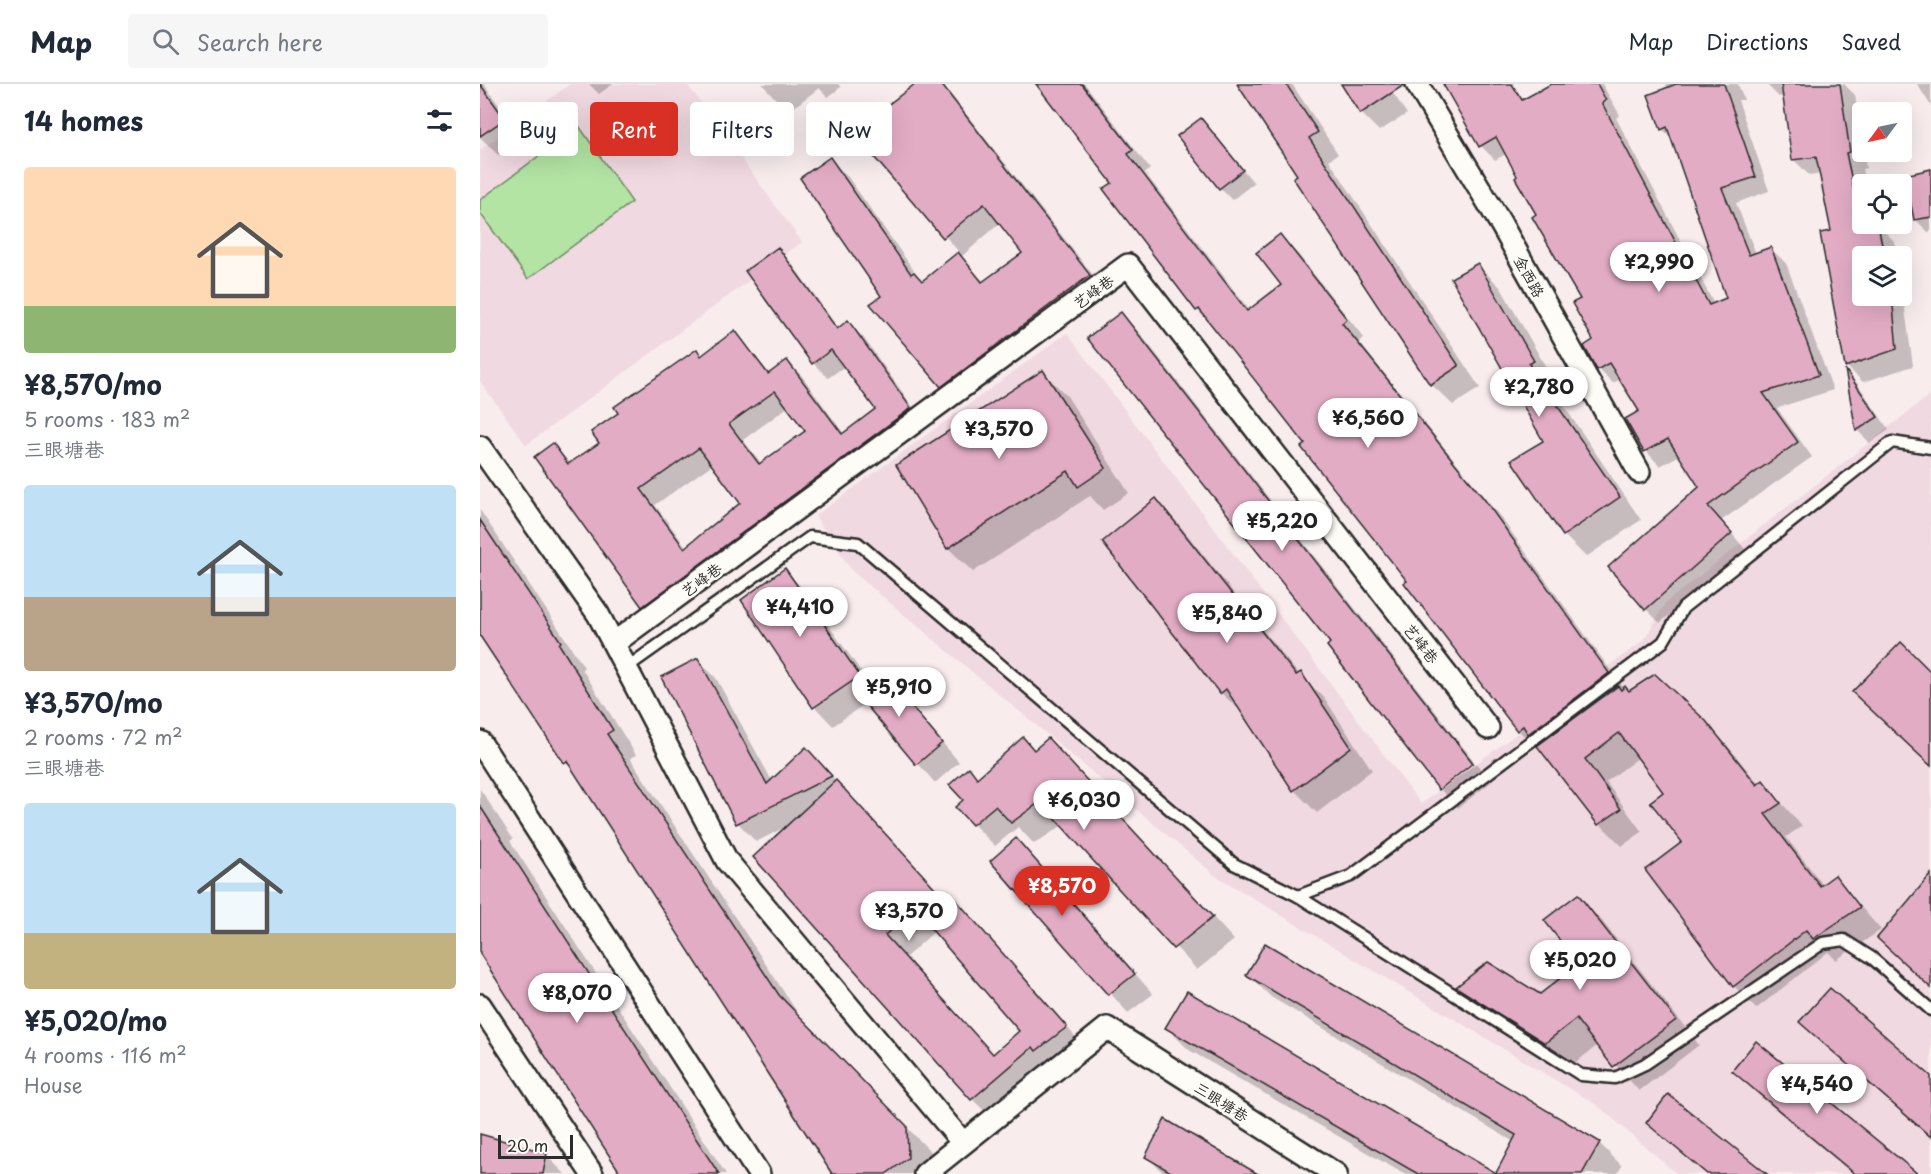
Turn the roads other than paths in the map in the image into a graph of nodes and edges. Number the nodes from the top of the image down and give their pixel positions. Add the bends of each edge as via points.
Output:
1 (1417, 84) edge
2 (480, 447) edge
3 (1931, 448) edge
4 (1639, 472) dead end
5 (614, 643) junction
6 (626, 668) junction
7 (1488, 728) dead end
8 (480, 742) edge
9 (1298, 896) junction
10 (480, 1005) edge
11 (1931, 1010) edge
12 (963, 1143) junction
13 (592, 1174) edge
14 (759, 1174) edge
15 (925, 1174) edge
16 (1336, 1174) edge

1 - 4 street, 金西路 via 1501,224
2 - 5 street via 598,614
3 - 9 lane via 1892,442 1683,608 1664,642 1351,876
5 - 6 street
5 - 7 street, 艺峰巷 via 1128,266
6 - 9 lane via 810,537 858,543 1234,864
6 - 12 street via 727,861
8 - 14 street
9 - 11 lane via 1581,1075 1615,1078 1645,1064 1823,943 1844,940 1872,958
10 - 13 street
12 - 15 street
12 - 16 street, 三眼塘巷 via 1107,1028

